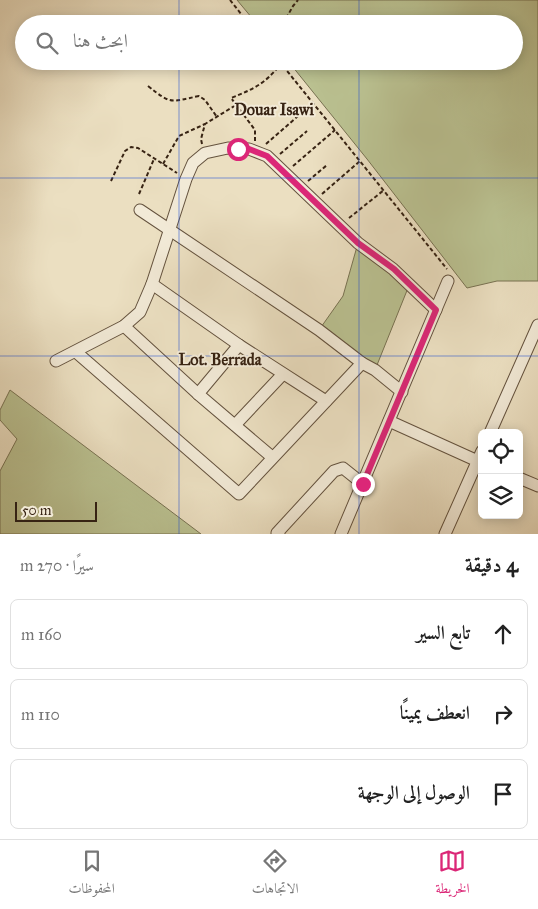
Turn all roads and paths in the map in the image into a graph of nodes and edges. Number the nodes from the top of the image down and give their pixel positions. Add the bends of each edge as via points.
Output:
1 (230, 0) edge
2 (298, 0) edge
3 (242, 15) edge
4 (288, 15) edge
5 (275, 70) edge
6 (286, 70) edge
7 (148, 86) dead end
8 (313, 103) junction
9 (236, 105) junction
10 (217, 116) junction
11 (205, 124) junction
12 (335, 130) junction
13 (307, 131) dead end
14 (254, 151) junction
15 (205, 153) junction
16 (154, 159) junction
17 (272, 161) junction
18 (360, 161) junction
19 (163, 164) junction
20 (327, 165) dead end
21 (285, 173) junction
22 (186, 179) junction
23 (111, 181) dead end
24 (300, 188) junction
25 (384, 190) junction
26 (139, 194) dead end
27 (314, 201) junction
28 (140, 210) dead end
29 (339, 226) junction
30 (170, 230) junction
31 (447, 268) dead end
32 (448, 280) dead end
33 (152, 284) junction
34 (436, 310) junction
35 (538, 325) edge
36 (124, 326) junction
37 (239, 345) junction
38 (76, 352) junction
39 (56, 361) dead end
40 (362, 363) junction
41 (283, 374) junction
42 (402, 392) junction
43 (198, 394) junction
44 (326, 401) junction
45 (389, 421) junction
46 (235, 425) junction
47 (492, 429) edge
48 (272, 457) junction
49 (478, 457) edge
50 (478, 462) edge
51 (523, 480) edge
52 (363, 484) junction
53 (538, 486) edge
54 (279, 534) edge
55 (342, 534) edge
56 (445, 534) edge

1 - 3 path
2 - 4 path
5 - 9 path via 255,89 231,98
6 - 8 path
7 - 10 path via 170,102 199,96
8 - 12 path
8 - 14 path
9 - 10 path
9 - 14 path via 255,130
10 - 11 path
11 - 15 path via 201,139
11 - 19 path via 179,136
12 - 18 path
12 - 21 path
13 - 17 path
14 - 15 street via 228,148
14 - 17 street
15 - 22 street via 193,163
16 - 19 path
16 - 23 path via 131,147 125,151
16 - 26 path
17 - 21 street
18 - 25 path
18 - 27 path
19 - 22 path
20 - 24 path
21 - 24 street
22 - 30 street
24 - 27 street
25 - 29 path
25 - 31 path
27 - 29 street
28 - 30 street
29 - 34 street via 410,283
30 - 33 street
30 - 40 street via 319,330
32 - 34 street
33 - 36 street via 140,312
33 - 37 street
34 - 42 street
35 - 47 street
36 - 38 street
36 - 43 street
37 - 41 street
37 - 43 street
38 - 39 street
38 - 48 street via 239,494
40 - 42 street
40 - 44 street
41 - 44 street
41 - 46 street
42 - 45 street
43 - 46 street
44 - 48 street
45 - 49 street
45 - 52 street
46 - 48 street
50 - 56 street
51 - 53 street
52 - 54 street via 343,468 334,471
52 - 55 street

